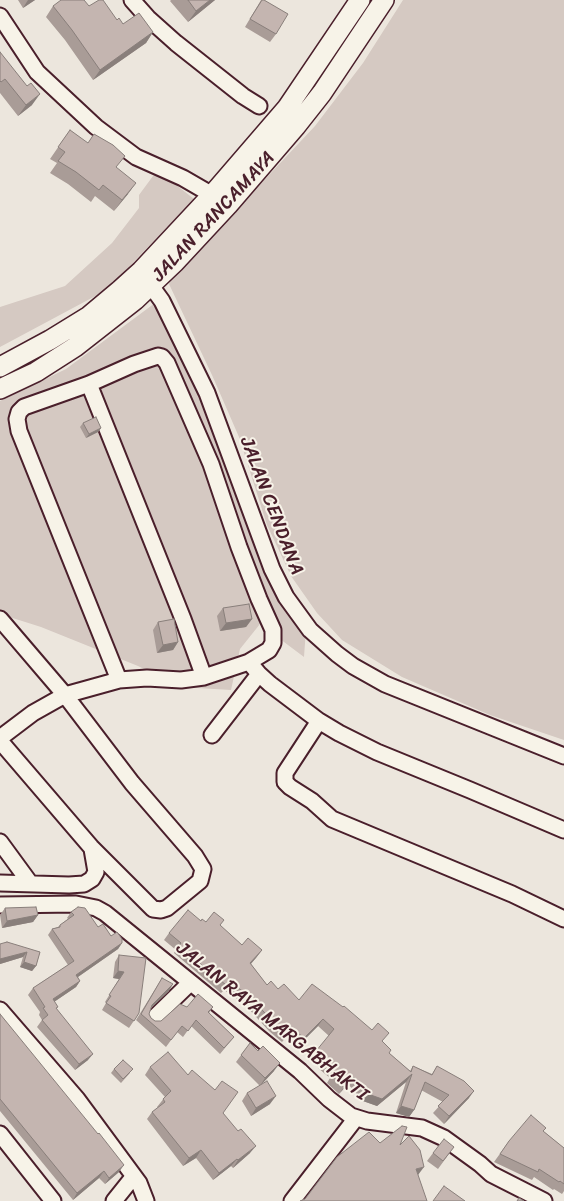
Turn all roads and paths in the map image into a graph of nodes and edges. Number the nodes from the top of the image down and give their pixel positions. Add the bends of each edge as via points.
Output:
1 (132, 0) edge
2 (360, 0) edge
3 (384, 0) edge
4 (0, 16) edge
5 (258, 106) dead end
6 (220, 200) junction
7 (146, 278) junction
8 (0, 367) edge
9 (89, 384) junction
10 (0, 389) edge
11 (0, 618) edge
12 (249, 662) junction
13 (258, 674) junction
14 (204, 677) junction
15 (119, 680) junction
16 (65, 695) junction
17 (319, 721) junction
18 (212, 735) dead end
19 (0, 739) edge
20 (564, 756) edge
21 (564, 830) edge
22 (0, 842) edge
23 (91, 847) junction
24 (0, 883) edge
25 (30, 883) junction
26 (0, 905) edge
27 (564, 919) edge
28 (190, 983) junction
29 (0, 1010) edge
30 (154, 1018) edge
31 (356, 1118) junction
32 (0, 1134) edge
33 (6, 1156) edge
34 (134, 1176) junction
35 (53, 1201) edge
36 (114, 1201) edge
37 (146, 1201) edge
38 (292, 1201) edge
39 (544, 1201) edge

1 - 5 street via 176,43
2 - 6 street, JALAN RANCAMAYA
3 - 6 street, JALAN RANCAMAYA via 310,108
4 - 6 street via 37,72 96,127 136,157 184,178
6 - 7 street, JALAN RANCAMAYA
7 - 8 street, JALAN RANCAMAYA via 120,290 89,316
7 - 10 street, JALAN RANCAMAYA via 100,328 36,372
7 - 20 street, JALAN CENDANA via 162,302 207,393 269,563 286,597 310,630 345,660 386,684
9 - 12 street via 153,357 162,357 167,363 211,464 239,547 274,634 269,650
9 - 14 street
9 - 15 street via 24,407 17,419 19,431
11 - 16 street
12 - 13 street
12 - 14 street
13 - 17 street
13 - 18 street
14 - 15 street
15 - 16 street
16 - 19 street
16 - 23 street via 132,783 195,856 203,869 202,876 167,908 156,910
17 - 21 street via 377,752
17 - 27 street via 285,773 285,782 290,787 332,819
19 - 23 street
22 - 25 street
23 - 25 street via 96,872 88,882 70,885
24 - 25 street
26 - 28 street, JALAN RAYA MARGABHAKTI via 76,904 96,908
28 - 30 street
28 - 31 street, JALAN RAYA MARGABHAKTI
29 - 34 street via 77,1099
31 - 38 street
31 - 39 street, JALAN RAYA MARGABHAKTI via 426,1130 444,1138 490,1174
32 - 33 street
33 - 35 street
34 - 36 street
34 - 37 street

